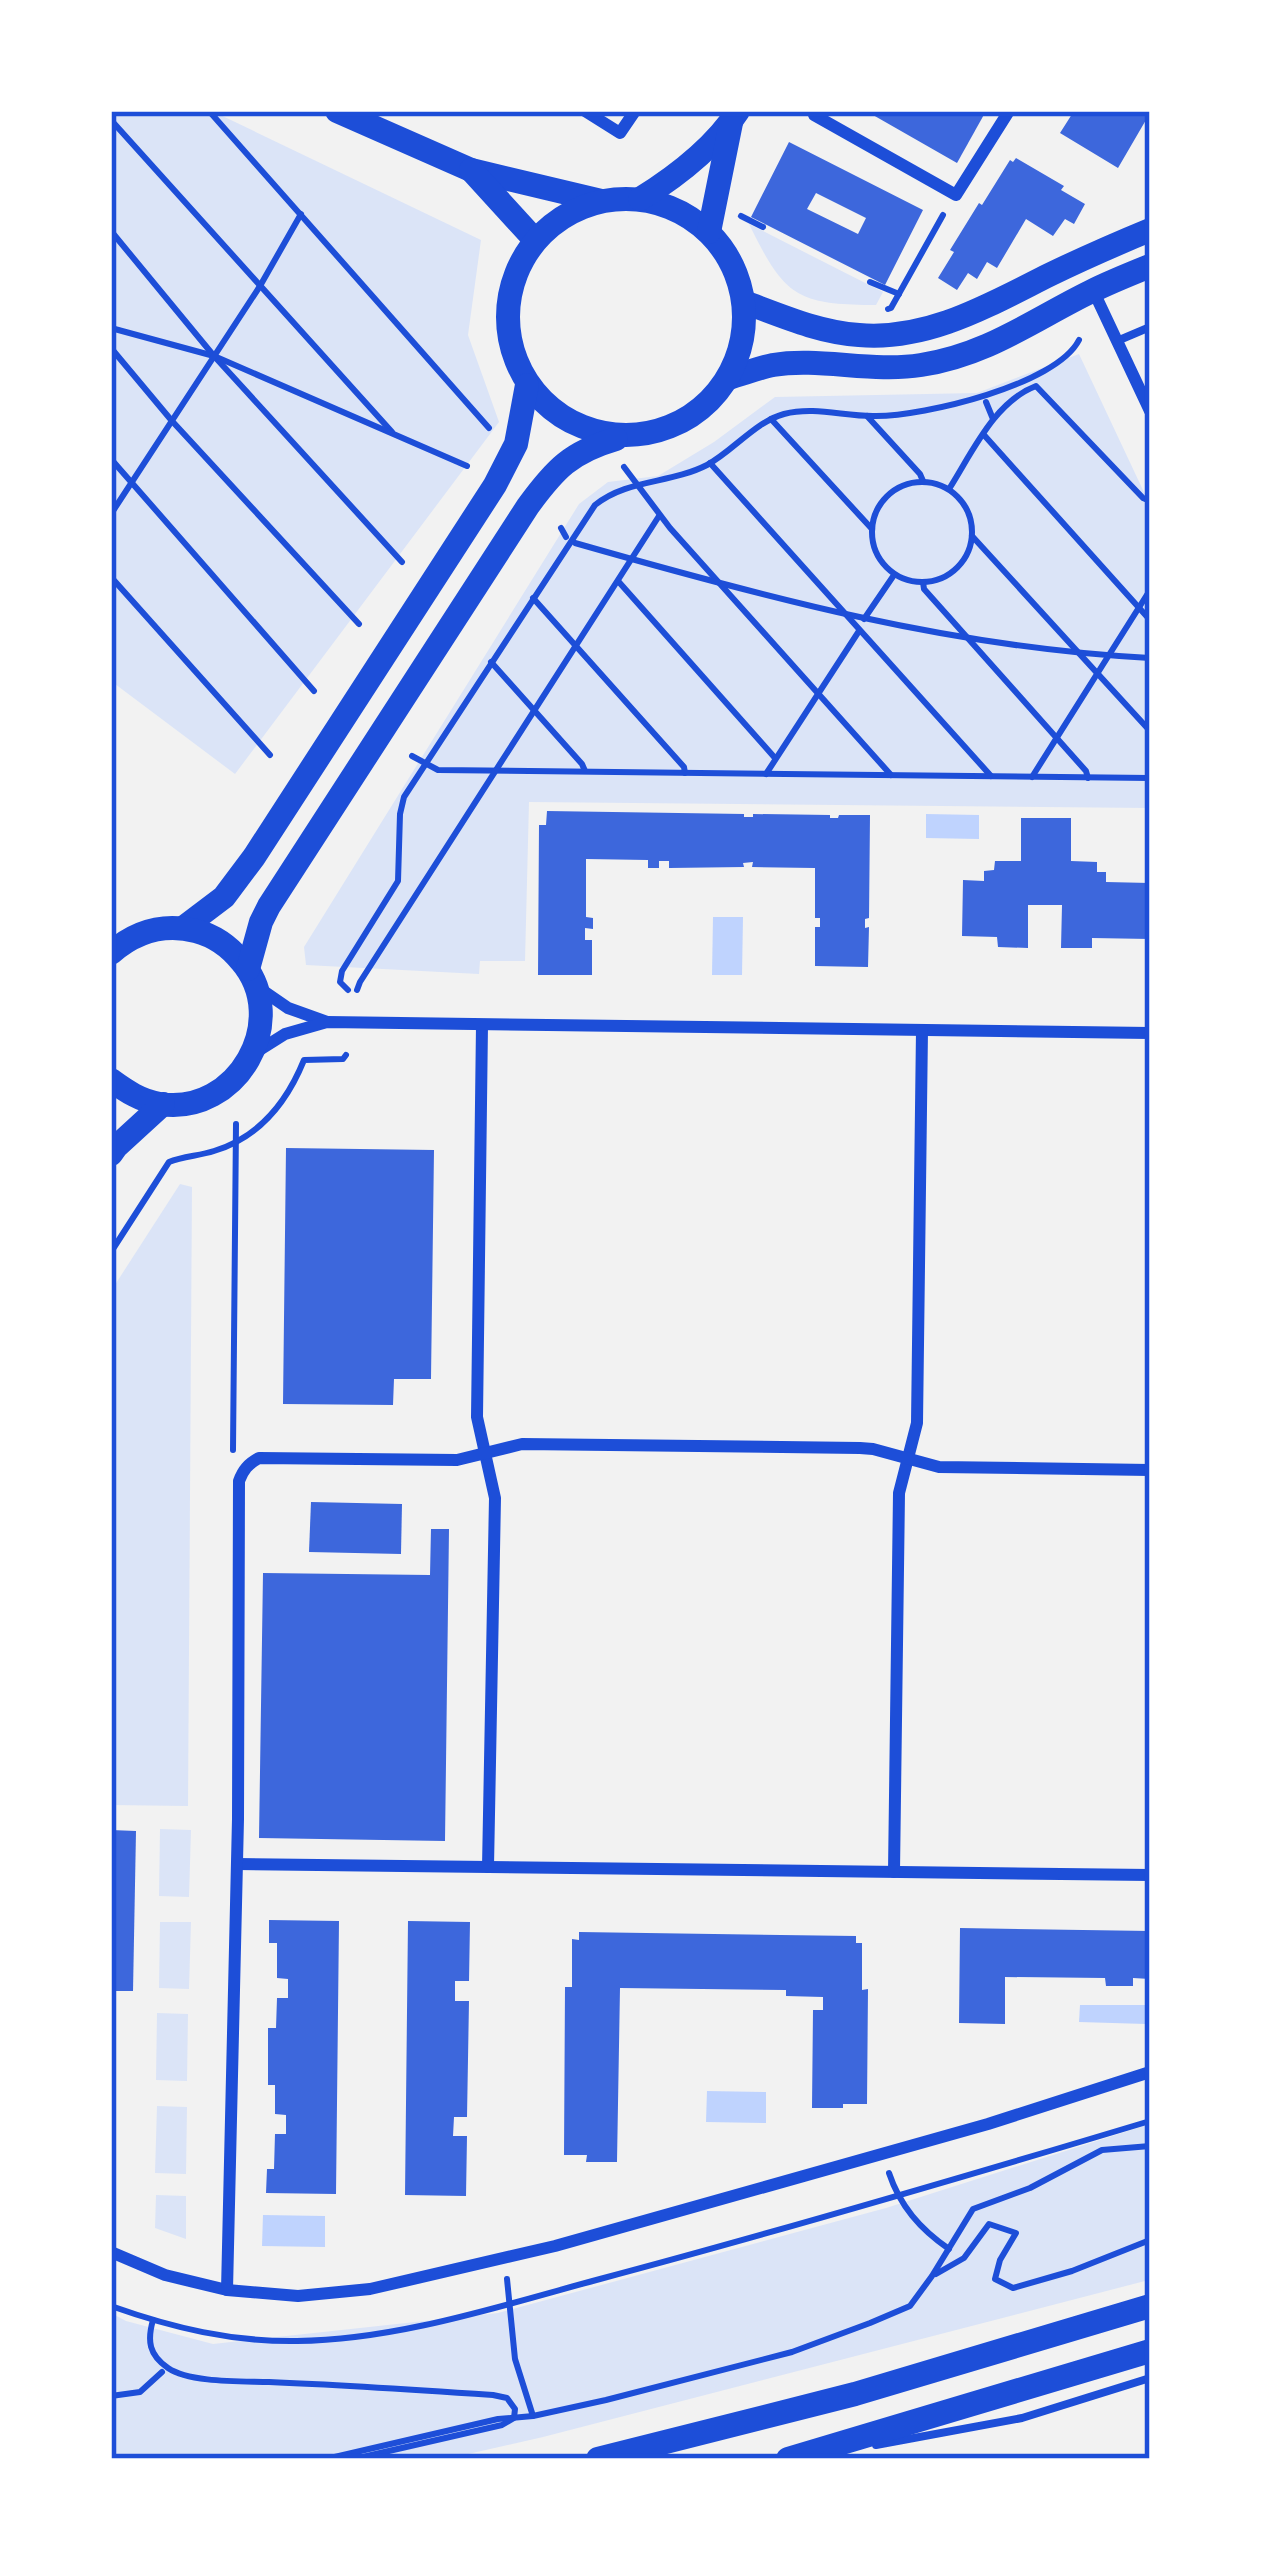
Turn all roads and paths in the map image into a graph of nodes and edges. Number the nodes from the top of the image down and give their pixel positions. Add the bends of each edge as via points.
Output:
1 (209, 111) edge
2 (337, 111) edge
3 (585, 111) edge
4 (635, 111) edge
5 (1009, 111) edge
6 (814, 115) dead end
7 (735, 116) edge
8 (111, 120) edge
9 (470, 170) junction
10 (640, 199) junction
11 (601, 201) junction
12 (301, 214) junction
13 (943, 215) dead end
14 (741, 216) dead end
15 (763, 227) dead end
16 (1150, 230) edge
17 (111, 231) edge
18 (709, 232) junction
19 (535, 240) junction
20 (1150, 266) edge
21 (870, 282) dead end
22 (260, 286) junction
23 (1093, 290) junction
24 (899, 294) junction
25 (744, 302) junction
26 (877, 311) dead end
27 (1150, 327) edge
28 (111, 328) edge
29 (1079, 340) dead end
30 (1117, 341) junction
31 (111, 348) edge
32 (214, 356) junction
33 (728, 379) junction
34 (527, 385) junction
35 (986, 402) dead end
36 (1150, 411) edge
37 (867, 416) junction
38 (993, 418) junction
39 (771, 419) junction
40 (172, 421) junction
41 (489, 428) dead end
42 (392, 432) junction
43 (984, 435) junction
44 (626, 436) junction
45 (111, 459) edge
46 (710, 463) junction
47 (467, 466) dead end
48 (624, 467) dead end
49 (922, 481) junction
50 (132, 482) junction
51 (635, 485) junction
52 (949, 489) junction
53 (1150, 501) edge
54 (111, 514) edge
55 (659, 516) junction
56 (561, 528) dead end
57 (872, 529) junction
58 (972, 536) junction
59 (566, 537) dead end
60 (575, 543) dead end
61 (632, 559) junction
62 (402, 562) dead end
63 (894, 574) junction
64 (111, 578) edge
65 (618, 581) junction
66 (923, 582) junction
67 (719, 584) junction
68 (1150, 590) edge
69 (532, 598) junction
70 (1138, 608) junction
71 (846, 615) junction
72 (864, 619) junction
73 (1150, 620) edge
74 (359, 624) dead end
75 (860, 631) junction
76 (968, 639) junction
77 (576, 646) junction
78 (1080, 653) junction
79 (1108, 656) junction
80 (1150, 658) edge
81 (491, 662) junction
82 (1098, 672) junction
83 (314, 691) dead end
84 (818, 694) junction
85 (534, 710) junction
86 (1150, 731) edge
87 (1056, 738) junction
88 (270, 755) dead end
89 (412, 756) dead end
90 (776, 758) junction
91 (425, 764) junction
92 (496, 770) junction
93 (585, 771) junction
94 (685, 772) junction
95 (766, 774) junction
96 (891, 775) junction
97 (991, 776) junction
98 (1032, 777) junction
99 (1088, 778) junction
100 (1150, 778) edge
101 (183, 928) junction
102 (115, 943) edge
103 (252, 977) junction
104 (347, 990) dead end
105 (357, 990) dead end
106 (327, 1022) junction
107 (482, 1024) junction
108 (922, 1030) junction
109 (1150, 1033) edge
110 (346, 1055) dead end
111 (250, 1058) junction
112 (111, 1080) edge
113 (163, 1104) junction
114 (236, 1124) dead end
115 (236, 1142) junction
116 (111, 1154) edge
117 (111, 1252) edge
118 (484, 1452) junction
119 (908, 1458) junction
120 (247, 1466) junction
121 (1150, 1470) edge
122 (237, 1864) junction
123 (488, 1867) junction
124 (894, 1872) junction
125 (1150, 1875) edge
126 (1150, 2072) edge
127 (1150, 2121) edge
128 (1150, 2146) edge
129 (882, 2153) junction
130 (898, 2198) junction
131 (1150, 2240) edge
132 (949, 2248) junction
133 (111, 2252) edge
134 (504, 2258) junction
135 (932, 2276) junction
136 (227, 2290) junction
137 (509, 2302) junction
138 (111, 2306) edge
139 (1150, 2306) edge
140 (153, 2320) junction
141 (1150, 2351) edge
142 (162, 2372) dead end
143 (1150, 2378) edge
144 (111, 2396) edge
145 (528, 2400) junction
146 (510, 2405) junction
147 (533, 2416) junction
148 (514, 2418) junction
149 (500, 2422) junction
150 (326, 2459) edge
151 (354, 2459) edge
152 (598, 2459) edge
153 (788, 2459) edge
154 (798, 2459) edge

1 - 12 path
2 - 9 main road
3 - 4 street via 620,134
5 - 6 street via 956,196
7 - 10 main road via 677,176
7 - 18 main road
8 - 22 path
9 - 11 main road
9 - 19 main road
10 - 11 main road
10 - 18 main road via 677,210
11 - 19 main road via 565,215
12 - 22 path
12 - 41 path
13 - 24 path
14 - 15 path
16 - 25 main road via 925,329 862,336 812,328
17 - 32 path
18 - 25 main road via 733,265
19 - 34 main road via 515,273 507,311 511,349
20 - 23 main road
21 - 24 path
22 - 32 path
22 - 42 path
23 - 30 street
23 - 33 main road via 963,355 861,368 774,364
24 - 26 path via 891,308
25 - 33 main road via 742,342
27 - 30 lane
28 - 32 path
29 - 37 path via 1050,366 984,397
30 - 36 street
31 - 40 path
32 - 40 path
32 - 42 path
32 - 62 path
33 - 44 main road via 703,409 668,429
34 - 44 main road via 555,413
34 - 101 main road via 516,444 495,485 254,857 224,897
35 - 38 path
37 - 39 path via 809,410
37 - 49 path
38 - 43 path
38 - 53 path via 1039,387
39 - 46 path
39 - 57 path
40 - 50 path
40 - 74 path
42 - 47 path
43 - 52 path
43 - 70 path
44 - 103 main road via 569,459 528,506 269,906
45 - 50 path
46 - 51 path
46 - 71 path
48 - 51 path
49 - 52 path
49 - 57 path via 885,496
50 - 54 path
50 - 83 path
51 - 55 path
51 - 69 path via 589,512
52 - 58 path via 967,509
55 - 61 path
55 - 67 path
56 - 59 path
57 - 63 path via 875,551
58 - 66 path via 951,573
58 - 78 path
60 - 61 path
61 - 65 path
61 - 67 path
63 - 66 path
63 - 72 path
64 - 88 path
65 - 77 path
65 - 90 path
66 - 76 path
67 - 71 path
67 - 84 path
68 - 70 path
69 - 77 path
69 - 81 path
70 - 73 path
70 - 79 path
71 - 72 path
71 - 75 path
72 - 75 path
72 - 76 path
75 - 84 path
75 - 97 path
76 - 78 path
76 - 87 path
77 - 85 path
77 - 94 path
78 - 79 path
78 - 82 path
79 - 80 path
79 - 82 path
81 - 85 path
81 - 91 path
82 - 86 path
82 - 87 path
84 - 90 path
84 - 96 path
85 - 92 path
85 - 93 path
87 - 98 path
87 - 99 path
89 - 91 path
90 - 95 path
91 - 92 path
91 - 104 path via 402,802 398,881 342,971
92 - 93 path
92 - 105 path
93 - 94 path
94 - 95 path
95 - 96 path
96 - 97 path
97 - 98 path
98 - 99 path
99 - 100 path
101 - 102 main road
101 - 103 main road via 231,949
103 - 106 street via 288,1008
103 - 111 main road via 262,1018
106 - 107 street
106 - 111 street via 285,1034
107 - 108 street
107 - 118 street via 477,1417
108 - 109 street
108 - 119 street via 917,1423
110 - 115 path via 304,1060 277,1110
111 - 113 main road via 220,1092
112 - 113 main road
113 - 116 main road
114 - 115 path
115 - 117 path via 169,1162
115 - 120 path via 233,1458
118 - 119 street via 522,1444 860,1448
118 - 120 street via 457,1460 259,1458
118 - 123 street via 495,1498
119 - 121 street via 939,1467
119 - 124 street via 899,1493
120 - 122 street via 238,1501
122 - 123 street
122 - 136 street
123 - 124 street
124 - 125 street
126 - 129 street
127 - 130 path
128 - 132 path via 1102,2150 973,2209
129 - 130 path
129 - 134 street
130 - 132 path
130 - 137 path
131 - 135 path via 1013,2288 994,2279 1016,2233 989,2224 964,2258
132 - 135 path
133 - 136 street
134 - 136 street via 370,2289 298,2296
134 - 137 path
135 - 147 path via 910,2306 809,2346
137 - 140 path via 384,2333 316,2340 228,2338
137 - 145 path
138 - 140 path
139 - 152 main road via 855,2394
140 - 146 path via 150,2350 185,2375 493,2395
141 - 153 main road
142 - 144 path via 140,2392
143 - 154 lane via 1022,2418
145 - 146 path
145 - 147 path
146 - 148 path
147 - 148 path
148 - 149 path
149 - 150 path
149 - 151 path

